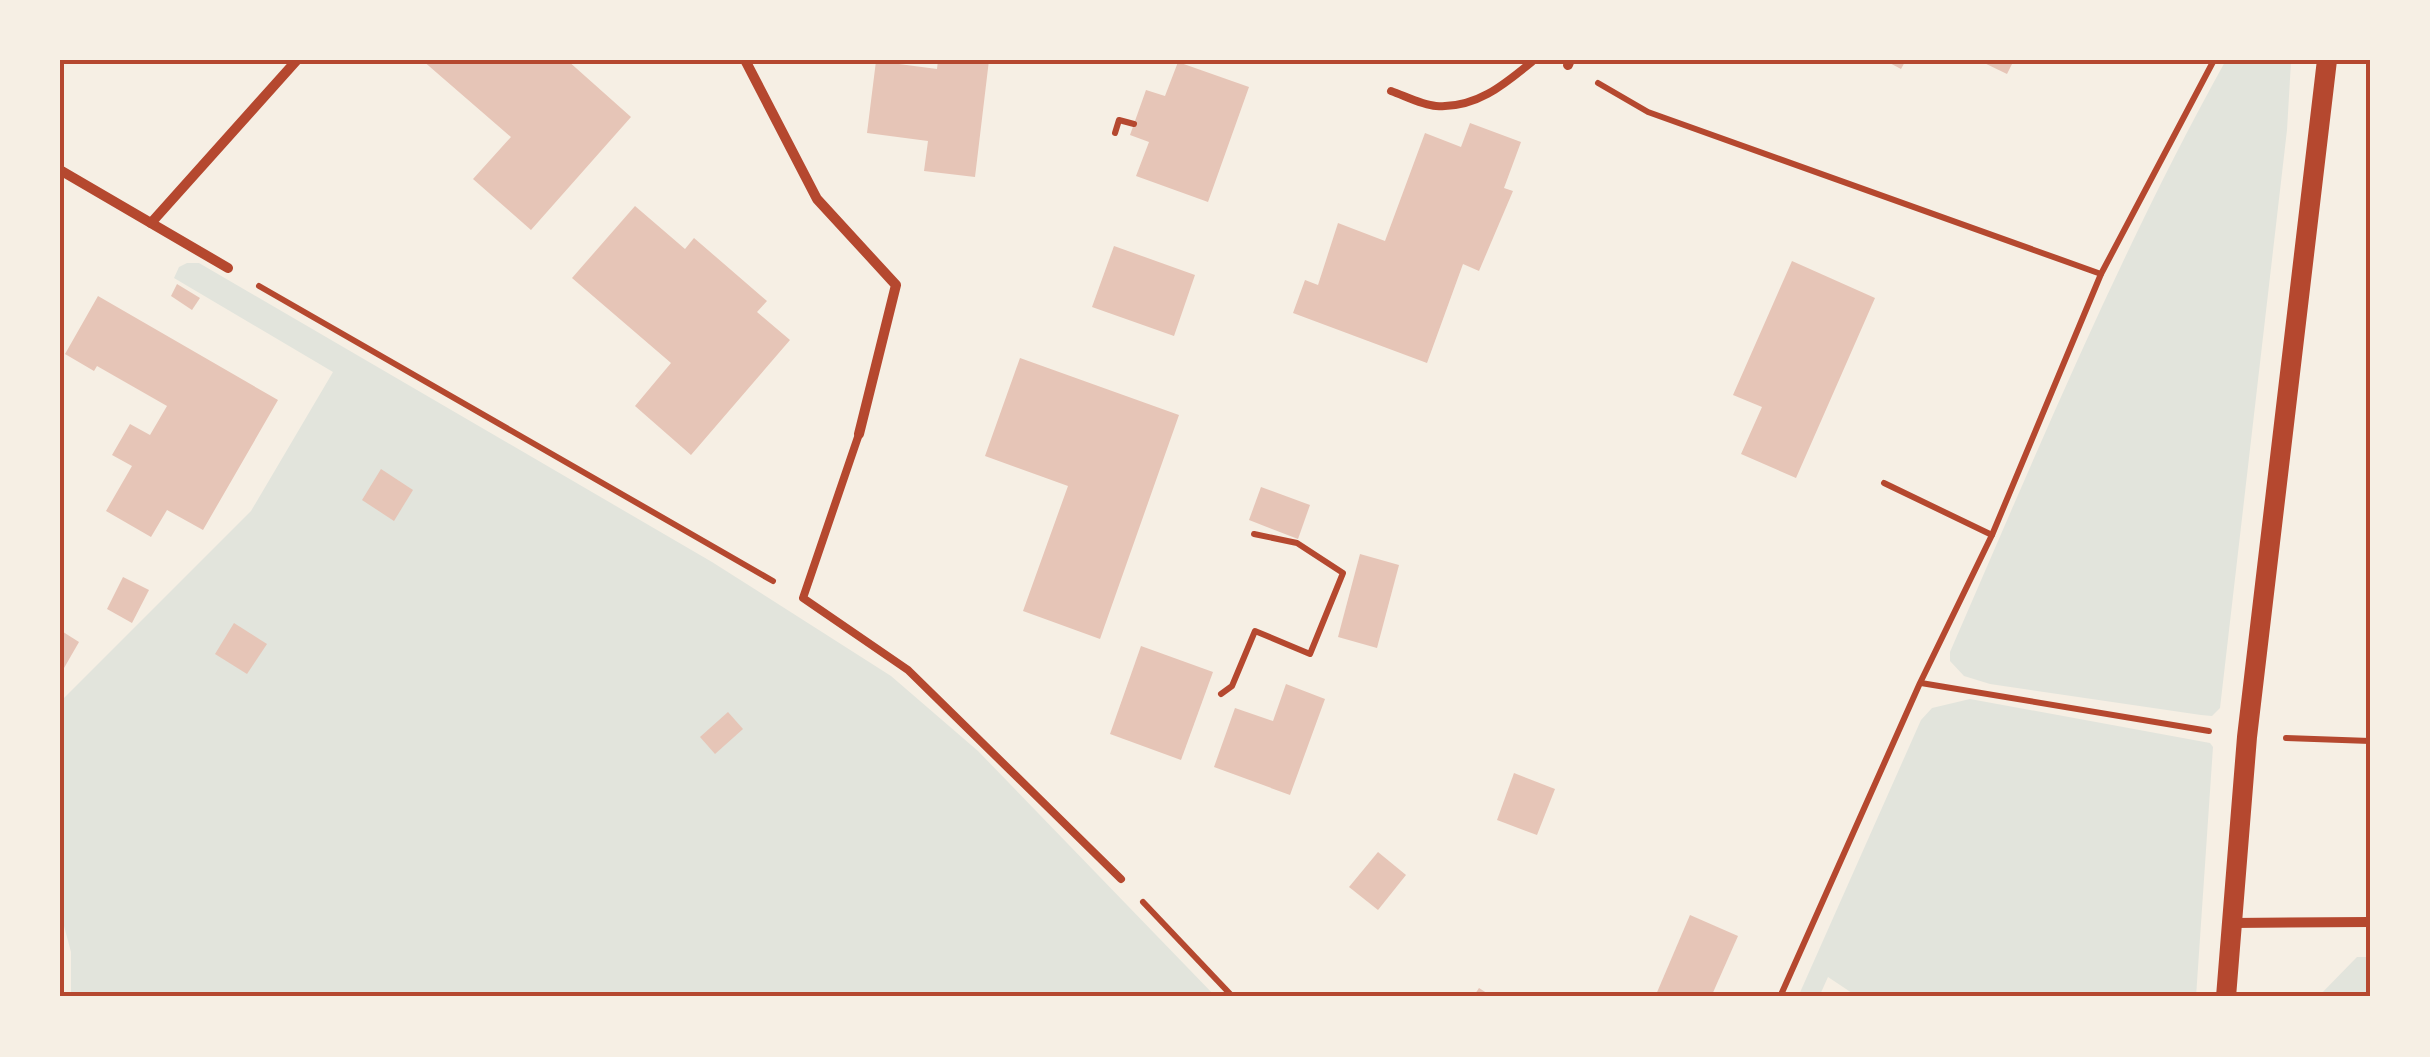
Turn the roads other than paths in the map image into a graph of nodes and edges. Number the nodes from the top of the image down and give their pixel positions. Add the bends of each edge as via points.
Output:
1 (297, 60) edge
2 (746, 60) edge
3 (1534, 60) edge
4 (2328, 60) edge
5 (1391, 91) dead end
6 (60, 170) edge
7 (152, 224) junction
8 (228, 268) road end
9 (859, 434) joint
10 (1121, 879) road end
11 (2370, 922) edge
12 (2233, 923) junction
13 (2226, 997) edge

1 - 7 street
2 - 9 street via 817,199 896,285
3 - 5 lane via 1472,102 1435,106
4 - 12 main road via 2248,737
6 - 7 street
7 - 8 street
9 - 10 lane via 803,598 908,670
11 - 12 street
12 - 13 main road

